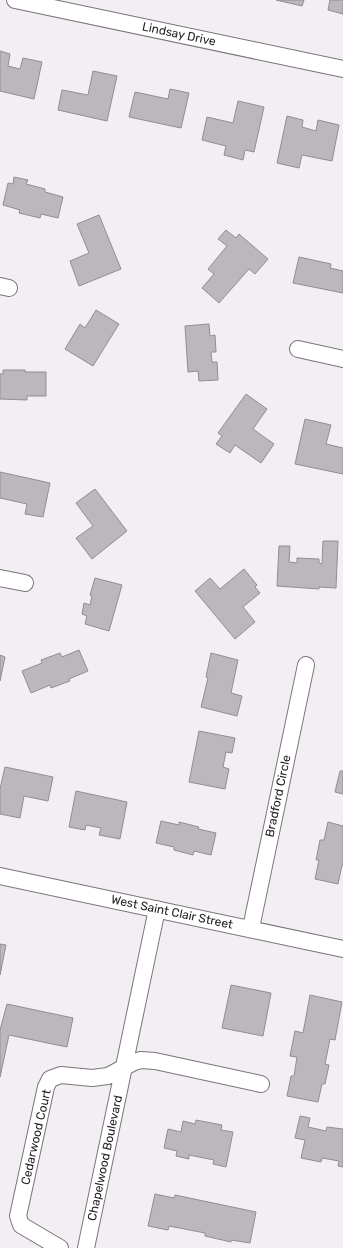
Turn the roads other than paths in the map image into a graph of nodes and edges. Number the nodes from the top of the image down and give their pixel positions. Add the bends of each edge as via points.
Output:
1 (15, 0) edge
2 (343, 69) edge
3 (298, 350) dead end
4 (343, 359) edge
5 (0, 578) edge
6 (25, 583) dead end
7 (306, 665) dead end
8 (0, 876) edge
9 (158, 909) junction
10 (251, 928) junction
11 (343, 949) edge
12 (124, 1068) junction
13 (260, 1084) dead end
14 (60, 1248) edge
15 (86, 1248) edge

1 - 2 street, Lindsay Drive
3 - 4 street
5 - 6 street
7 - 10 street, Bradford Circle
8 - 9 street, West Saint Clair Street
9 - 10 street, West Saint Clair Street
9 - 12 street, Chapelwood Boulevard
10 - 11 street, West Saint Clair Street
12 - 13 street via 141,1060 155,1061
12 - 14 street, Cedarwood Court via 108,1076 92,1078 61,1075 47,1084 18,1216 22,1225
12 - 15 street, Chapelwood Boulevard

